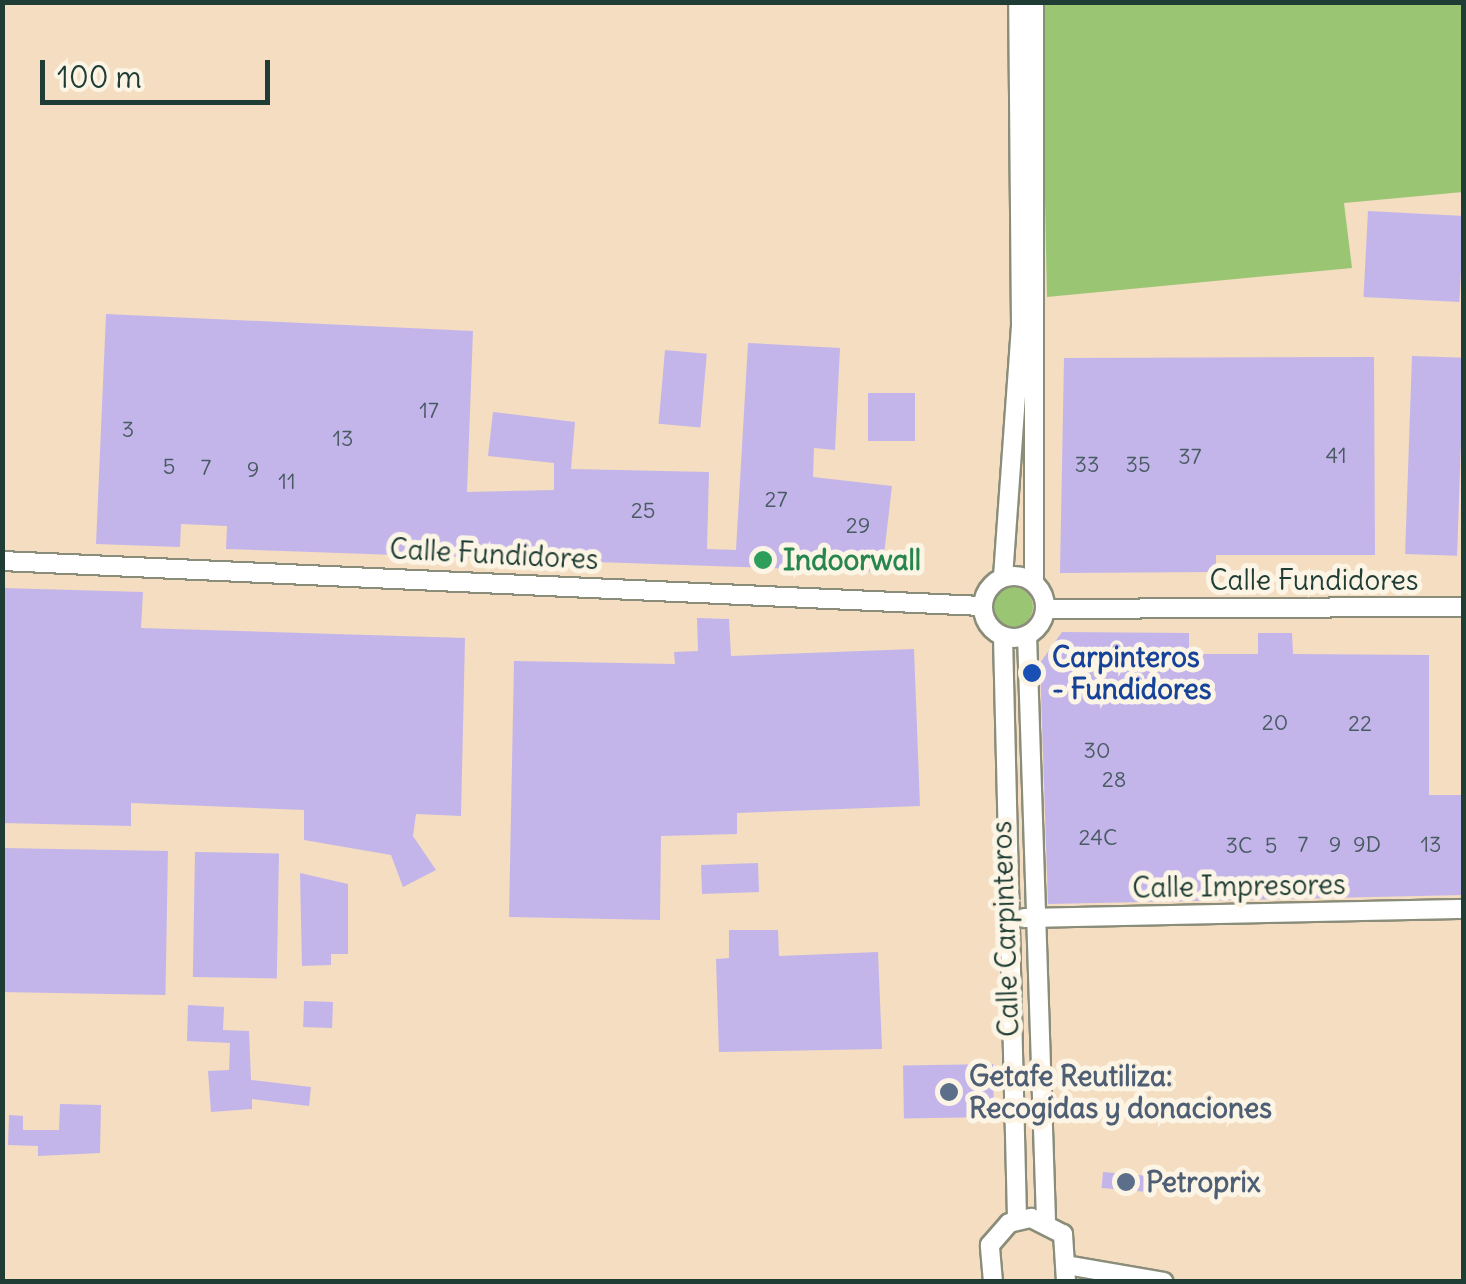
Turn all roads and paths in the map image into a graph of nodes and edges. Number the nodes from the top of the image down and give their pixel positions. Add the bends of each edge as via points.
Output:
1 (1018, 2) edge
2 (1034, 2) edge
3 (2, 561) edge
4 (1003, 577) junction
5 (1034, 582) junction
6 (983, 606) junction
7 (1464, 607) edge
8 (1045, 609) junction
9 (1027, 635) junction
10 (1004, 636) junction
11 (1464, 910) edge
12 (1024, 918) junction
13 (1016, 1220) junction
14 (1046, 1221) junction
15 (1069, 1274) edge
16 (993, 1282) edge
17 (1164, 1282) edge

1 - 4 street via 1022,326
2 - 5 street
3 - 6 street, Calle Fundidores
4 - 5 street
4 - 6 street
5 - 8 street
6 - 10 street
7 - 8 street, Calle Fundidores
8 - 9 street
9 - 10 street
9 - 12 street, Calle Carpinteros
10 - 12 street, Calle Carpinteros
11 - 12 street, Calle Impresores
12 - 13 street, Calle Carpinteros
12 - 14 street, Calle Carpinteros
13 - 14 street
13 - 16 street via 990,1245
14 - 15 street via 1063,1234
15 - 17 street

